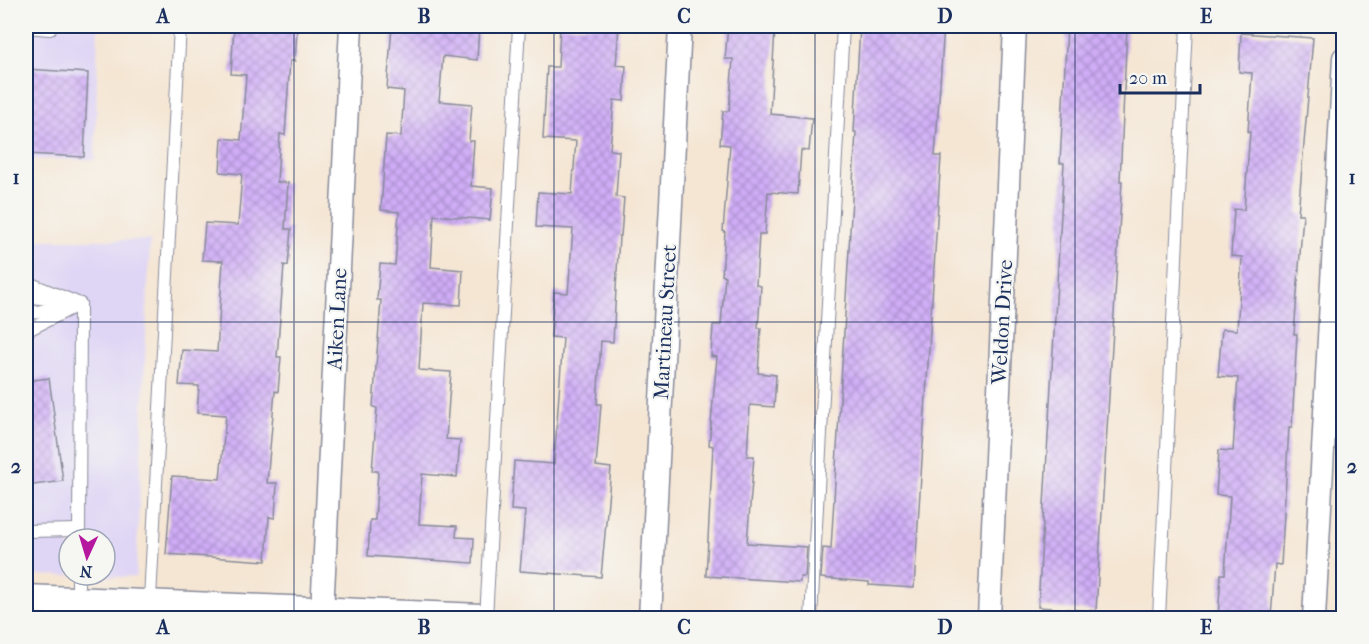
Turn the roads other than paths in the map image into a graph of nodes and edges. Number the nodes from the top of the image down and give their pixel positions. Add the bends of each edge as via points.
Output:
1 (180, 26) edge
2 (351, 26) edge
3 (519, 26) edge
4 (680, 26) edge
5 (843, 26) edge
6 (1015, 26) edge
7 (1187, 26) edge
8 (26, 27) edge
9 (50, 28) dead end
10 (1344, 58) edge
11 (26, 282) edge
12 (26, 296) edge
13 (80, 304) junction
14 (26, 314) edge
15 (26, 331) edge
16 (79, 527) edge
17 (26, 531) edge
18 (57, 533) edge
19 (78, 587) edge
20 (26, 599) edge
21 (149, 611) edge
22 (322, 612) junction
23 (482, 618) edge
24 (486, 618) edge
25 (650, 618) edge
26 (811, 618) edge
27 (989, 618) edge
28 (1159, 618) edge
29 (1314, 618) edge

1 - 21 lane
2 - 22 street, Aiken Lane
3 - 24 lane
4 - 25 street, Martineau Street
5 - 26 lane
6 - 27 street, Weldon Drive
7 - 28 lane
8 - 9 lane
10 - 29 street
11 - 13 lane
12 - 13 lane
13 - 14 lane
13 - 15 lane
13 - 16 lane
17 - 18 lane
19 - 20 street
19 - 21 street
21 - 22 street
22 - 23 street

